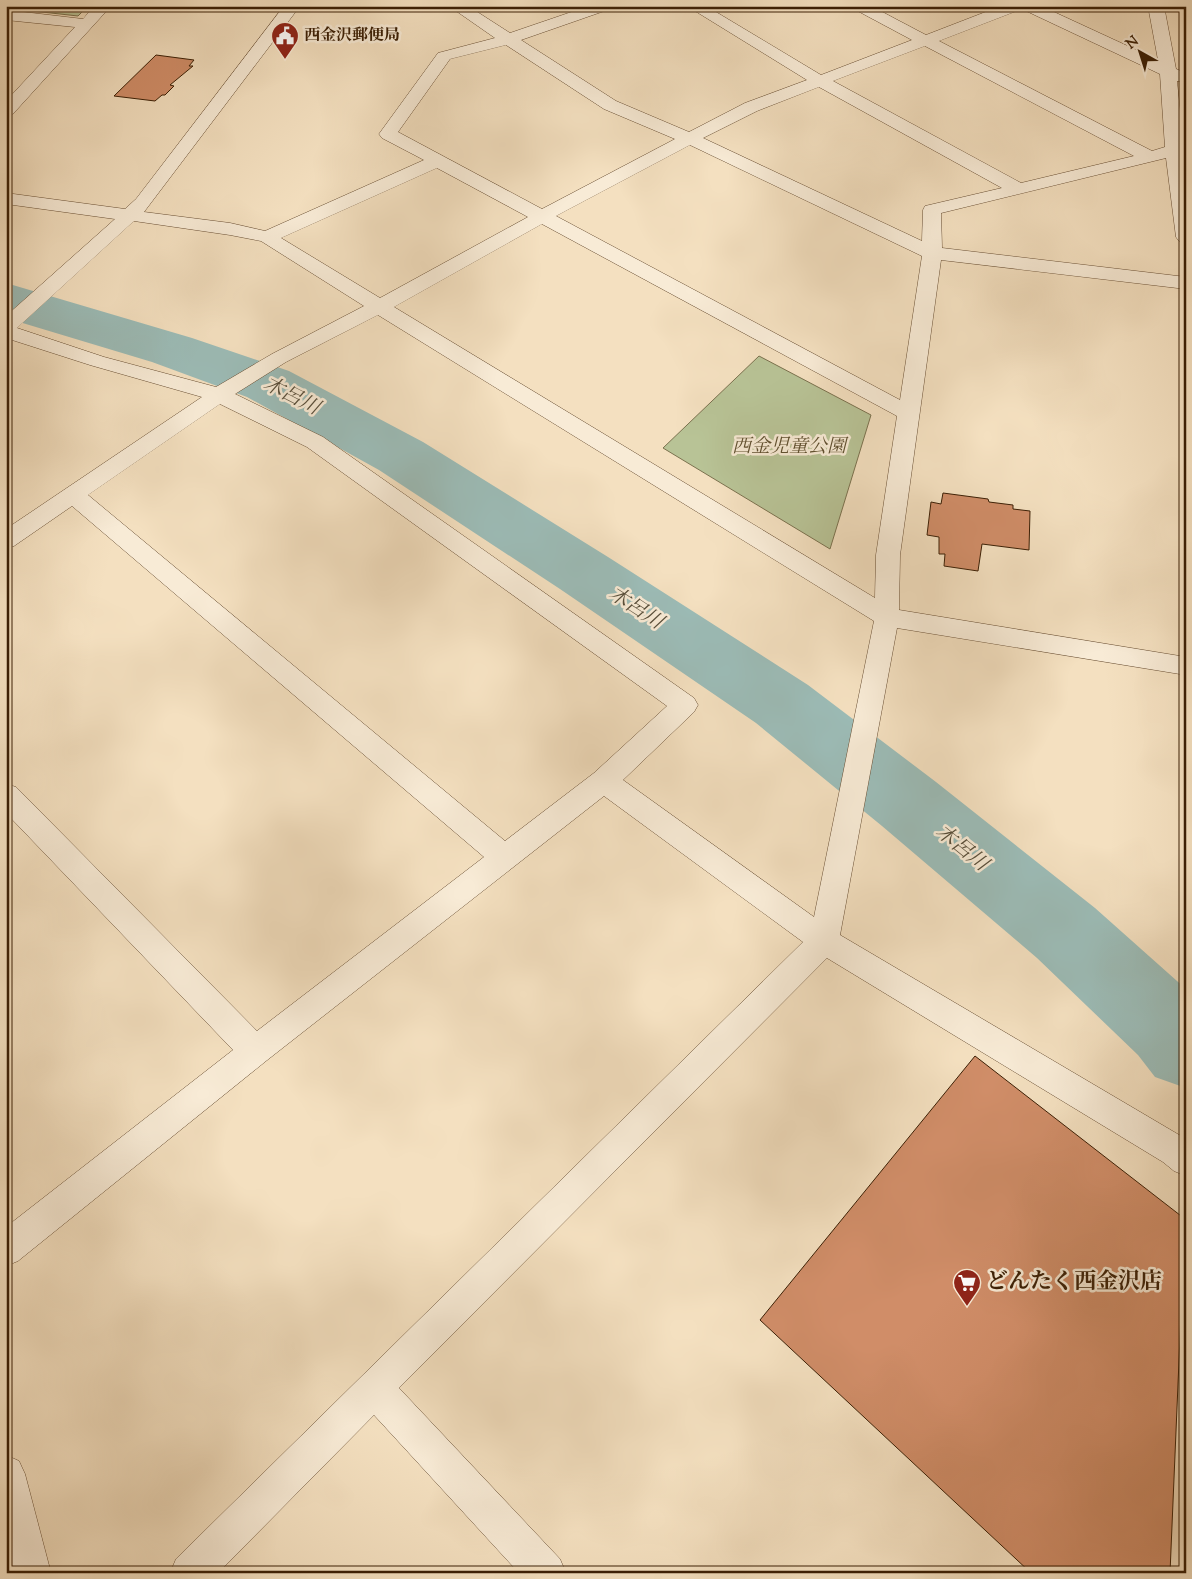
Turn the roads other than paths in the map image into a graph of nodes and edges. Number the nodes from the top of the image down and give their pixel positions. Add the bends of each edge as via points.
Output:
1 (104, 6) edge
2 (292, 6) edge
3 (457, 6) edge
4 (605, 6) edge
5 (695, 6) edge
6 (859, 6) edge
7 (1016, 6) edge
8 (1028, 6) edge
9 (1156, 6) edge
10 (6, 15) edge
11 (86, 24) junction
12 (508, 38) junction
13 (925, 41) junction
14 (1168, 71) junction
15 (1186, 80) edge
16 (820, 81) junction
17 (6, 84) edge
18 (29, 86) junction
19 (6, 111) edge
20 (691, 139) junction
21 (1174, 150) junction
22 (1150, 157) junction
23 (437, 161) junction
24 (1018, 190) junction
25 (6, 198) edge
26 (131, 215) junction
27 (540, 218) junction
28 (267, 237) junction
29 (1186, 237) edge
30 (932, 253) junction
31 (1186, 283) edge
32 (380, 306) junction
33 (10, 326) edge
34 (225, 391) junction
35 (908, 413) junction
36 (73, 495) junction
37 (6, 540) edge
38 (887, 618) junction
39 (1186, 666) edge
40 (604, 781) junction
41 (6, 795) edge
42 (505, 858) junction
43 (824, 941) junction
44 (255, 1051) junction
45 (1186, 1160) edge
46 (6, 1249) edge
47 (374, 1388) junction
48 (6, 1474) edge
49 (31, 1573) edge
50 (190, 1573) edge
51 (546, 1573) edge

1 - 11 street
2 - 26 street via 144,203
3 - 12 street
4 - 12 street
5 - 16 street
6 - 13 street
7 - 13 street
8 - 14 street
9 - 14 street
10 - 11 street
11 - 18 street
12 - 20 street via 610,104
12 - 23 street via 444,56 388,134
13 - 16 street
13 - 22 street
14 - 15 street
14 - 21 street
16 - 20 street via 751,107
16 - 24 street
17 - 18 street
18 - 19 street
20 - 27 street
20 - 30 street
21 - 22 street
21 - 29 street
22 - 24 street
23 - 27 street
23 - 28 street
24 - 30 street via 932,210
25 - 26 street
26 - 28 street
26 - 33 street
27 - 32 street
27 - 35 street
28 - 32 street
30 - 31 street
30 - 35 street
32 - 34 street via 279,358
32 - 38 street
33 - 34 street via 97,361
34 - 36 street
34 - 40 street via 315,442 686,705
35 - 38 street via 888,556
36 - 37 street
36 - 42 street
38 - 39 street
38 - 43 street
40 - 42 street
40 - 43 street
41 - 44 street
42 - 44 street
43 - 45 street
43 - 47 street
44 - 46 street
47 - 50 street
47 - 51 street
48 - 49 street

